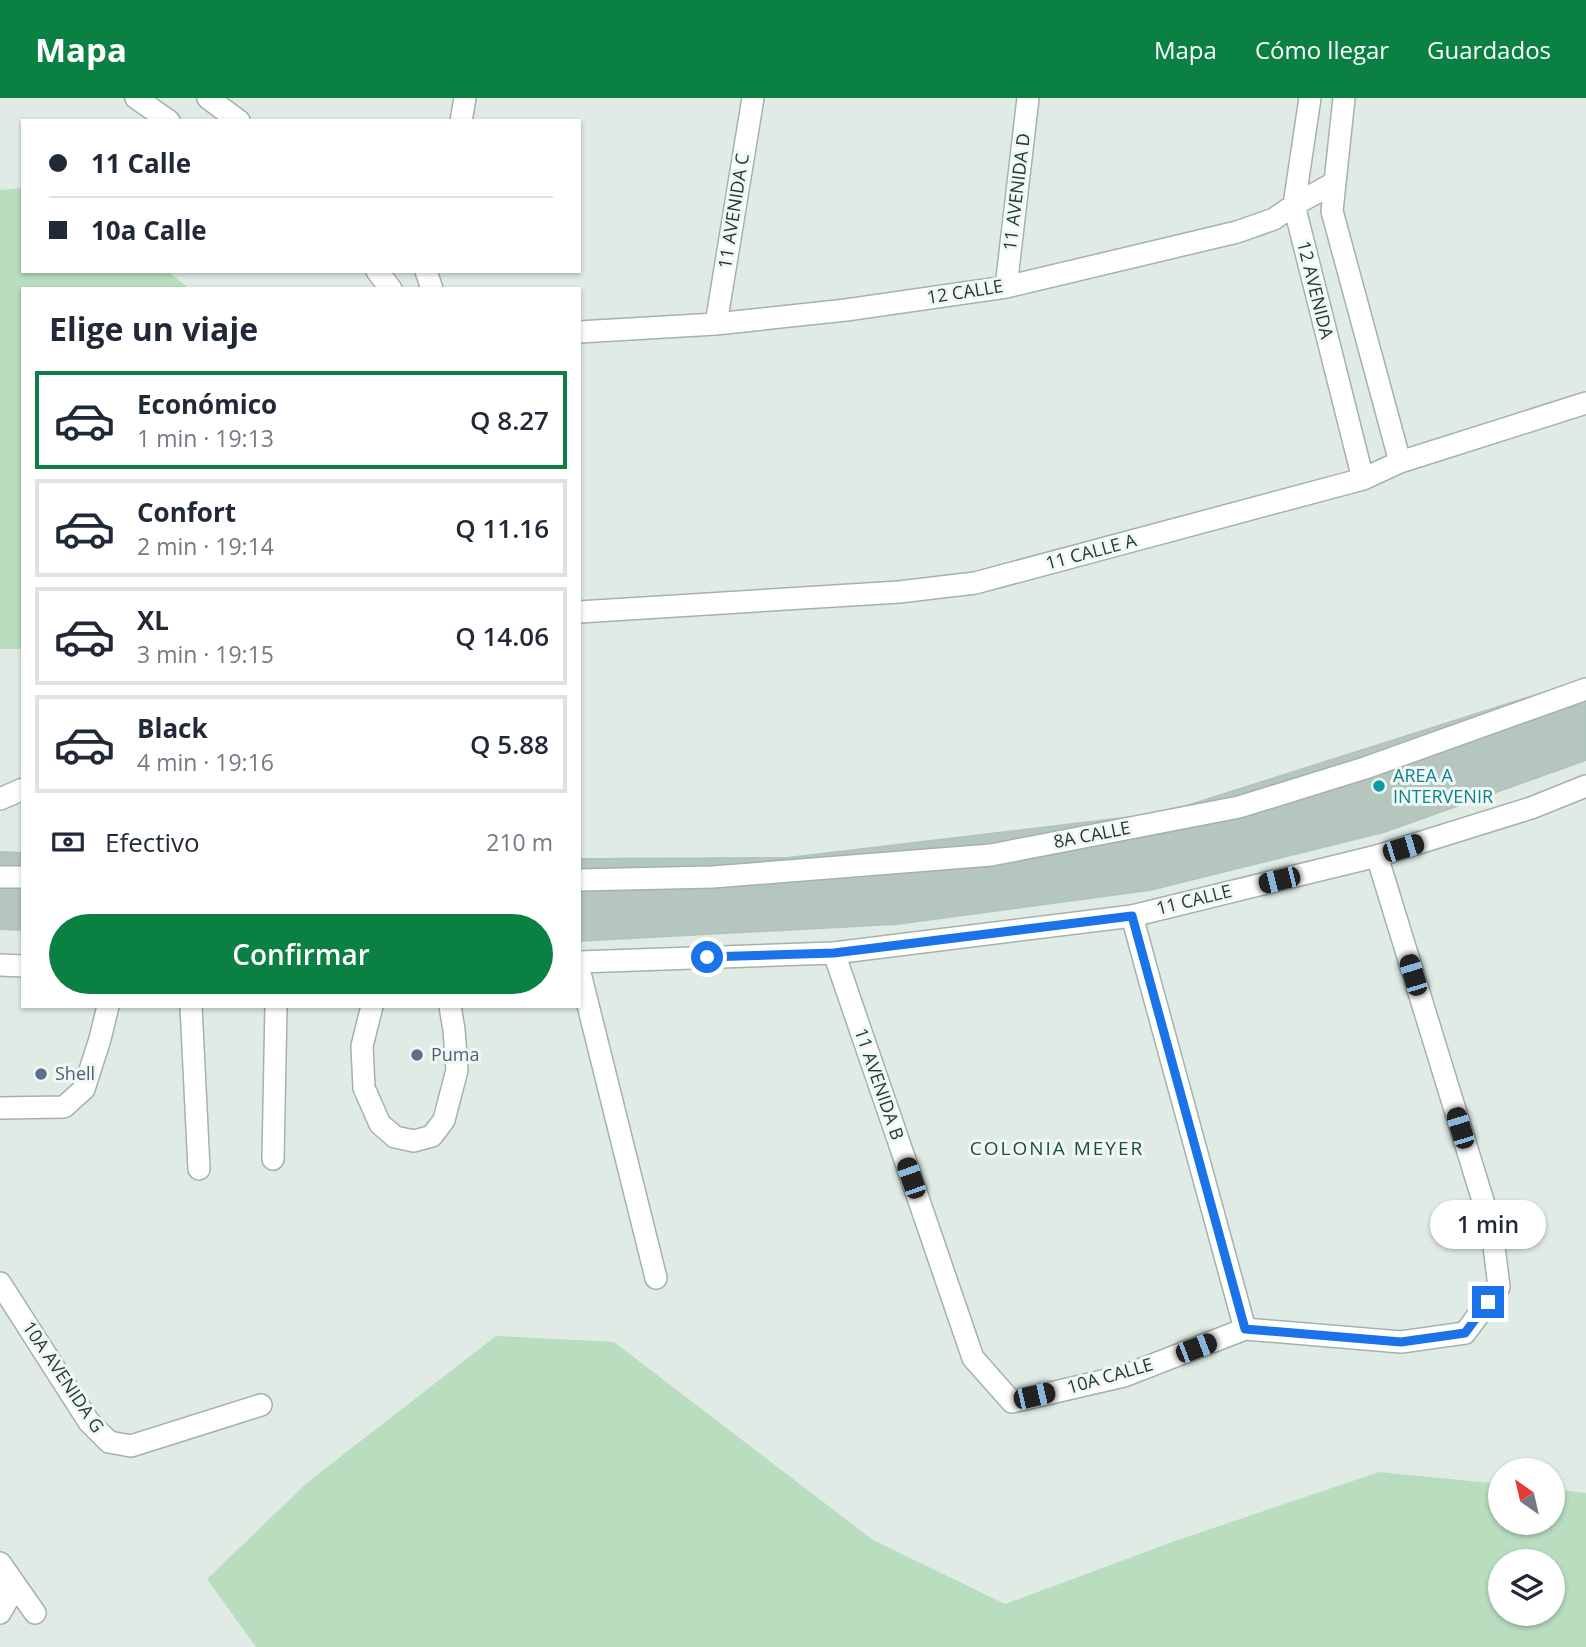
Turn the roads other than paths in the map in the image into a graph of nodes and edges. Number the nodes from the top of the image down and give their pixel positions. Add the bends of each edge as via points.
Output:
1 (136, 98) edge
2 (208, 98) edge
3 (465, 98) edge
4 (753, 98) edge
5 (1028, 98) edge
6 (1310, 98) edge
7 (1344, 98) edge
8 (166, 119) edge
9 (236, 119) edge
10 (461, 119) edge
11 (1334, 183) junction
12 (1294, 205) junction
13 (379, 273) edge
14 (389, 287) edge
15 (1006, 287) junction
16 (716, 324) junction
17 (581, 331) edge
18 (1586, 403) edge
19 (1400, 462) junction
20 (1363, 479) junction
21 (581, 612) edge
22 (1586, 689) edge
23 (1586, 786) edge
24 (21, 790) edge
25 (0, 799) edge
26 (1377, 856) junction
27 (0, 877) edge
28 (21, 877) edge
29 (581, 880) edge
30 (1132, 916) junction
31 (834, 953) junction
32 (581, 962) edge
33 (0, 965) edge
34 (21, 966) edge
35 (581, 977) edge
36 (108, 1008) edge
37 (191, 1008) edge
38 (276, 1008) edge
39 (372, 1008) edge
40 (450, 1008) edge
41 (0, 1108) edge
42 (273, 1160) dead end
43 (199, 1169) dead end
44 (656, 1279) dead end
45 (0, 1283) edge
46 (1245, 1329) junction
47 (1012, 1402) joint
48 (261, 1405) dead end
49 (5, 1571) edge
50 (0, 1613) edge
51 (35, 1613) dead end

1 - 8 street
2 - 9 street
3 - 10 street
4 - 16 street, 11 AVENIDA C
5 - 15 street, 11 AVENIDA D
6 - 12 street, 12 AVENIDA
7 - 11 street, 12 AVENIDA
11 - 12 street, 12 CALLE
11 - 19 street, 12 AVENIDA via 1332,211
12 - 15 street, 12 CALLE via 1274,219 1237,232
12 - 20 street, 12 AVENIDA
13 - 14 street
15 - 16 street, 12 CALLE
16 - 17 street, 12 CALLE
18 - 19 street, 11 CALLE A
19 - 20 street, 11 CALLE A
20 - 21 street, 11 CALLE A via 975,583
22 - 29 street, 8A CALLE via 1365,768 1238,807 1004,853 713,877
23 - 26 street, 11 CALLE
24 - 25 street
26 - 30 street, 11 CALLE
26 - 46 street, 10A CALLE via 1492,1230 1499,1287 1465,1333 1401,1342
27 - 28 street
30 - 31 street, 11 CALLE
30 - 46 street
31 - 32 street, 11 CALLE
31 - 47 street, 11 AVENIDA B via 973,1358
33 - 34 street
35 - 44 street
36 - 41 street via 84,1089 64,1107
37 - 43 street
38 - 42 street
39 - 40 street via 362,1046 363,1088 380,1124 395,1137 414,1140 432,1136 444,1120 457,1070
45 - 48 street, 10A AVENIDA G via 89,1422 109,1442 131,1446
46 - 47 street, 10A CALLE via 1124,1376
49 - 50 street via 8,1599
49 - 51 street

